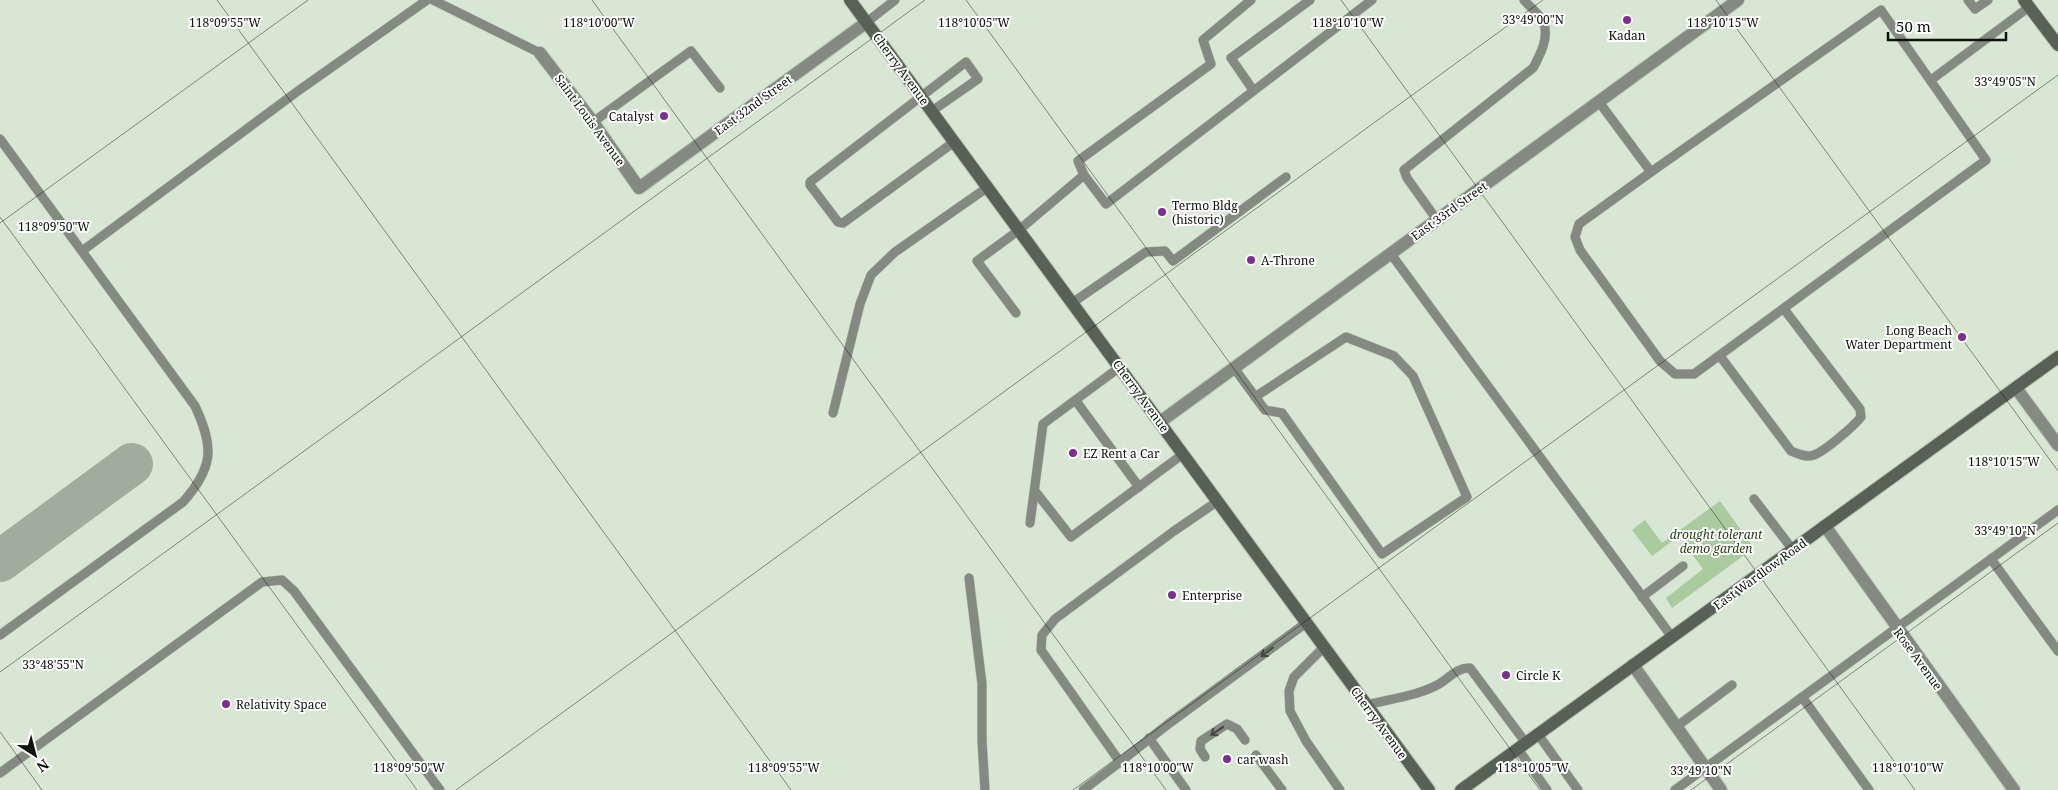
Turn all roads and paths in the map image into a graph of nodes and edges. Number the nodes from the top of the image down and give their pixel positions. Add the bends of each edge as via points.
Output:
1 (427, 0) edge
2 (433, 0) edge
3 (894, 0) edge
4 (1252, 0) edge
5 (1310, 0) edge
6 (1372, 0) edge
7 (1524, 0) edge
8 (1738, 0) edge
9 (1968, 0) edge
10 (1988, 0) edge
11 (851, 1) edge
12 (2027, 4) edge
13 (866, 22) junction
14 (2058, 45) edge
15 (540, 53) joint
16 (1931, 80) junction
17 (720, 88) dead end
18 (1253, 90) junction
19 (920, 96) junction
20 (1599, 102) junction
21 (932, 112) junction
22 (593, 122) junction
23 (0, 139) edge
24 (954, 142) junction
25 (1651, 172) junction
26 (1084, 175) junction
27 (1286, 177) dead end
28 (988, 187) junction
29 (639, 188) joint
30 (1437, 220) junction
31 (1019, 230) junction
32 (82, 250) junction
33 (1391, 254) junction
34 (1072, 303) junction
35 (1784, 309) junction
36 (1016, 313) dead end
37 (1720, 356) junction
38 (2058, 357) edge
39 (1120, 367) junction
40 (1234, 368) junction
41 (2016, 388) junction
42 (1256, 397) junction
43 (1076, 401) junction
44 (832, 413) dead end
45 (1160, 422) junction
46 (2058, 445) edge
47 (1183, 454) junction
48 (1139, 487) junction
49 (1035, 491) junction
50 (1754, 499) dead end
51 (1218, 501) junction
52 (2058, 510) edge
53 (1030, 523) dead end
54 (1824, 526) junction
55 (1793, 550) junction
56 (1991, 559) junction
57 (1683, 566) dead end
58 (969, 578) dead end
59 (1642, 597) junction
60 (1306, 622) junction
61 (1896, 628) junction
62 (0, 635) edge
63 (1672, 637) junction
64 (1324, 648) junction
65 (2058, 651) edge
66 (1633, 665) junction
67 (1732, 684) dead end
68 (1802, 697) junction
69 (1366, 705) junction
70 (1676, 727) junction
71 (1537, 733) junction
72 (1149, 738) junction
73 (1245, 740) dead end
74 (1522, 746) junction
75 (1256, 755) dead end
76 (1205, 757) dead end
77 (1120, 762) junction
78 (1705, 768) junction
79 (0, 773) edge
80 (1094, 787) edge
81 (440, 790) edge
82 (985, 790) edge
83 (1083, 790) edge
84 (1186, 790) edge
85 (1282, 790) edge
86 (1340, 790) edge
87 (1429, 790) edge
88 (1461, 790) edge
89 (1548, 790) edge
90 (1578, 790) edge
91 (1675, 790) edge
92 (1721, 790) edge
93 (1869, 790) edge
94 (2014, 790) edge

1 - 32 lane
2 - 15 lane
3 - 13 lane
4 - 26 lane via 1203,40 1211,64 1078,161
5 - 18 lane via 1231,58
6 - 18 lane
7 - 30 lane via 1543,22 1545,35 1542,51 1533,68 1404,170
8 - 20 street, East 33rd Street
9 - 10 lane via 1975,9
11 - 13 main road, Cherry Avenue
12 - 14 main road
12 - 16 lane
13 - 19 main road, Cherry Avenue
13 - 29 street, East 32nd Street
15 - 22 street, Saint Louis Avenue
16 - 25 lane via 1881,10
16 - 35 lane via 1986,160
17 - 22 lane via 691,51
18 - 26 lane via 1106,204
19 - 21 main road, Cherry Avenue
19 - 21 lane via 966,62 978,79
19 - 24 lane via 810,182 810,186 838,222 843,223
20 - 25 lane
20 - 30 street, East 33rd Street
21 - 24 main road, Cherry Avenue
22 - 29 street, Saint Louis Avenue
23 - 32 lane
24 - 28 main road, Cherry Avenue
25 - 37 lane via 1579,224 1575,237 1580,250 1660,361 1676,374 1694,374
26 - 31 lane
27 - 34 lane via 1174,262 1165,251 1146,252
28 - 31 main road, Cherry Avenue
28 - 44 lane via 895,252 871,275 860,304
30 - 33 street, East 33rd Street
31 - 34 main road, Cherry Avenue
31 - 36 lane via 977,261
32 - 62 lane via 195,406 204,426 209,460 202,478 183,502
33 - 40 street, East 33rd Street
33 - 59 lane
34 - 39 main road, Cherry Avenue
35 - 37 lane
35 - 37 lane via 1860,409 1861,417 1855,425 1814,456 1791,451
38 - 41 main road, East Wardlow Road
39 - 43 lane
39 - 45 main road, Cherry Avenue
40 - 42 lane
40 - 45 street, East 33rd Street
41 - 46 street
41 - 54 main road, East Wardlow Road
42 - 42 lane via 1265,410 1282,413 1382,554 1467,497 1413,376 1394,356 1346,337
43 - 48 lane
43 - 49 lane via 1044,424
45 - 47 main road, Cherry Avenue
47 - 48 lane
47 - 51 main road, Cherry Avenue
48 - 49 lane via 1071,538
49 - 53 lane
50 - 55 lane
51 - 60 main road, Cherry Avenue
51 - 77 lane via 1055,619 1042,635 1041,650
52 - 56 lane
54 - 55 main road, East Wardlow Road
54 - 61 street, Rose Avenue
55 - 63 main road, East Wardlow Road
56 - 61 lane
56 - 65 lane
57 - 59 lane
58 - 82 lane via 982,684
59 - 63 lane
60 - 64 main road, Cherry Avenue
60 -> 72 lane
61 - 68 lane
61 - 94 street, Rose Avenue
63 - 66 main road, East Wardlow Road
64 - 69 main road, Cherry Avenue
64 - 86 lane via 1294,677 1289,692 1290,711 1306,741
66 - 70 street
66 - 71 main road, East Wardlow Road
67 - 70 lane
68 - 78 lane
68 - 93 lane
69 - 74 lane via 1426,690 1463,668 1470,668
69 - 87 main road, Cherry Avenue
70 - 78 street
71 - 74 main road, East Wardlow Road
71 - 90 lane
72 - 77 lane
72 - 84 lane
73 -> 76 lane via 1237,729 1228,724 1201,741 1200,749
74 - 88 main road, East Wardlow Road
74 - 89 lane
75 - 85 lane
77 - 80 lane
78 - 91 lane
78 - 92 street
79 - 81 lane via 262,582 282,580 294,591
80 - 83 lane

